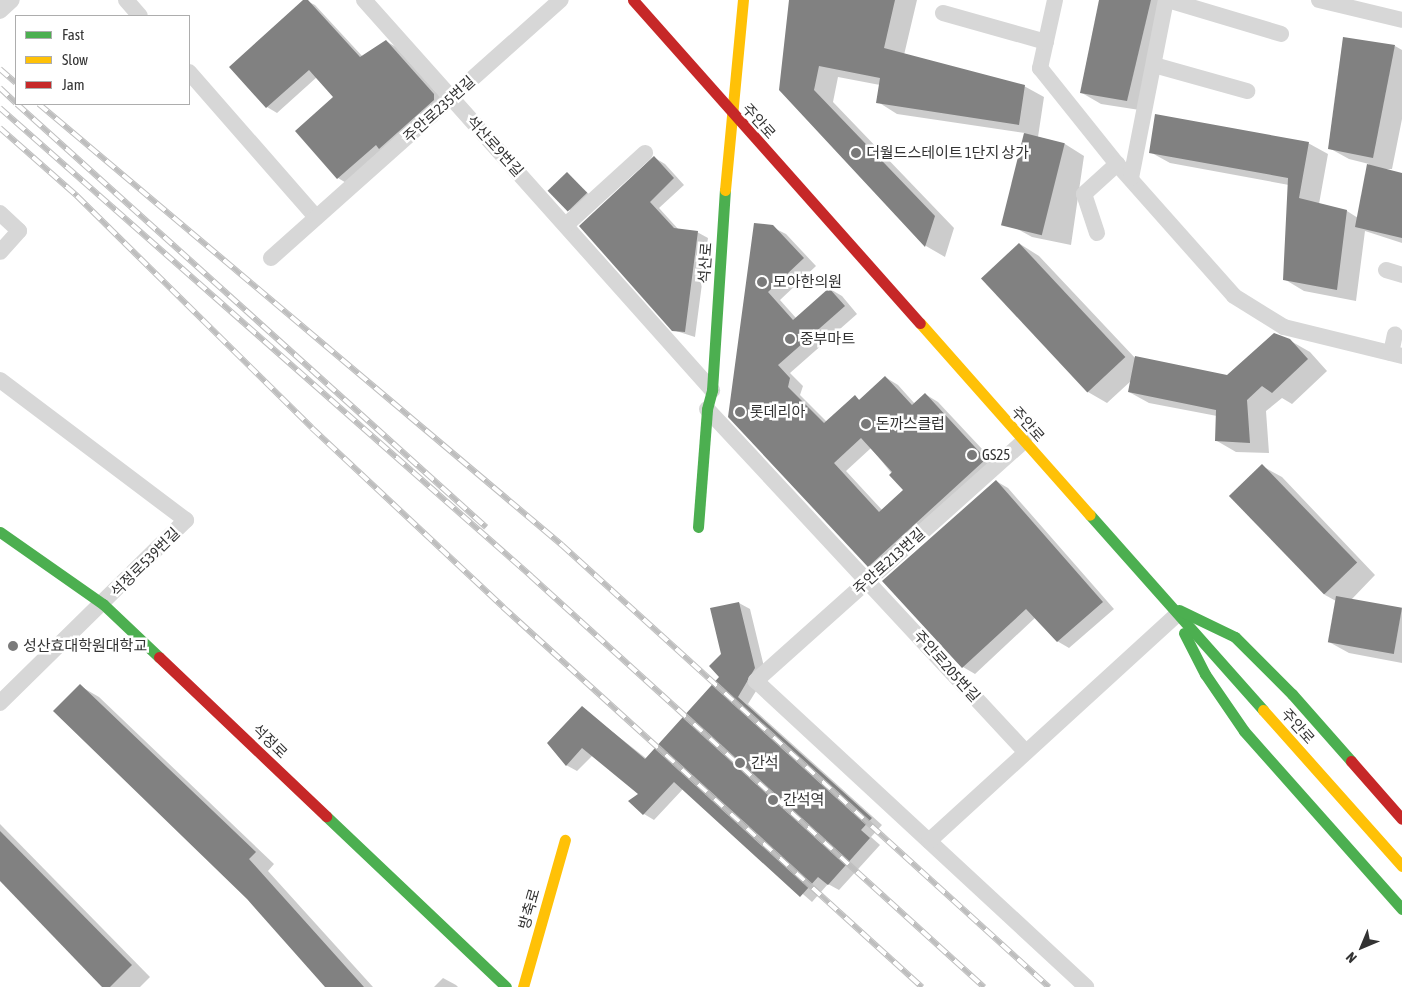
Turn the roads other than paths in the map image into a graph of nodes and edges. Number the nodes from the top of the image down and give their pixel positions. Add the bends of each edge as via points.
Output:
1 (12, 0) edge
2 (126, 0) edge
3 (364, 0) edge
4 (561, 0) edge
5 (633, 0) edge
6 (743, 0) edge
7 (1055, 0) edge
8 (1167, 0) edge
9 (1318, 0) edge
10 (0, 10) edge
11 (943, 13) dead end
12 (139, 15) edge
13 (1402, 20) edge
14 (1281, 34) dead end
15 (1046, 42) junction
16 (1154, 65) junction
17 (190, 73) edge
18 (1247, 90) dead end
19 (451, 98) junction
20 (730, 111) junction
21 (645, 153) dead end
22 (1117, 164) junction
23 (1131, 178) junction
24 (0, 213) edge
25 (316, 217) junction
26 (566, 225) junction
27 (1097, 233) dead end
28 (0, 252) edge
29 (271, 258) dead end
30 (1386, 270) dead end
31 (1402, 275) edge
32 (1395, 334) dead end
33 (1397, 354) edge
34 (0, 380) edge
35 (712, 390) junction
36 (708, 409) junction
37 (1024, 441) junction
38 (698, 527) dead end
39 (0, 532) edge
40 (869, 579) junction
41 (103, 604) junction
42 (1172, 610) junction
43 (0, 703) edge
44 (1026, 752) junction
45 (1402, 819) edge
46 (565, 840) dead end
47 (929, 841) junction
48 (1402, 866) edge
49 (1402, 909) edge
50 (506, 987) edge
51 (523, 987) edge
52 (1086, 987) edge

1 - 10 street
2 - 12 street
3 - 19 street, 석산로9번길
4 - 19 street, 주안로235번길
5 - 20 main road, 주안로
6 - 20 main road, 석산로
7 - 15 street
8 - 14 street
8 - 16 street
9 - 13 street
11 - 15 street
15 - 22 street via 1040,68
16 - 18 street
16 - 23 street
17 - 25 street
19 - 25 street, 주안로235번길
19 - 26 street, 석산로9번길
20 - 35 main road, 석산로
20 - 37 main road, 주안로
21 - 26 street
22 - 23 street
22 - 27 street via 1084,194
23 - 33 street via 1234,296 1284,327
24 - 28 street via 19,231
25 - 29 street, 주안로235번길
26 - 35 street, 석산로9번길
30 - 31 street
32 - 33 street
34 - 41 street, 석정로539번길 via 186,520
35 - 36 main road, 석산로
36 - 38 main road, 석산로
36 - 40 street, 주안로205번길
37 - 40 street, 주안로213번길
37 - 42 main road, 주안로
39 - 41 main road, 석정로
40 - 44 street, 주안로205번길
40 - 47 street, 주안로213번길 via 756,682
41 - 43 street, 석정로539번길
41 - 50 main road, 석정로
42 - 44 street
42 - 45 main road via 1235,637 1292,694
42 - 48 main road, 주안로
42 - 49 main road via 1205,674 1244,731
44 - 47 street
46 - 51 main road, 방축로
47 - 52 street

